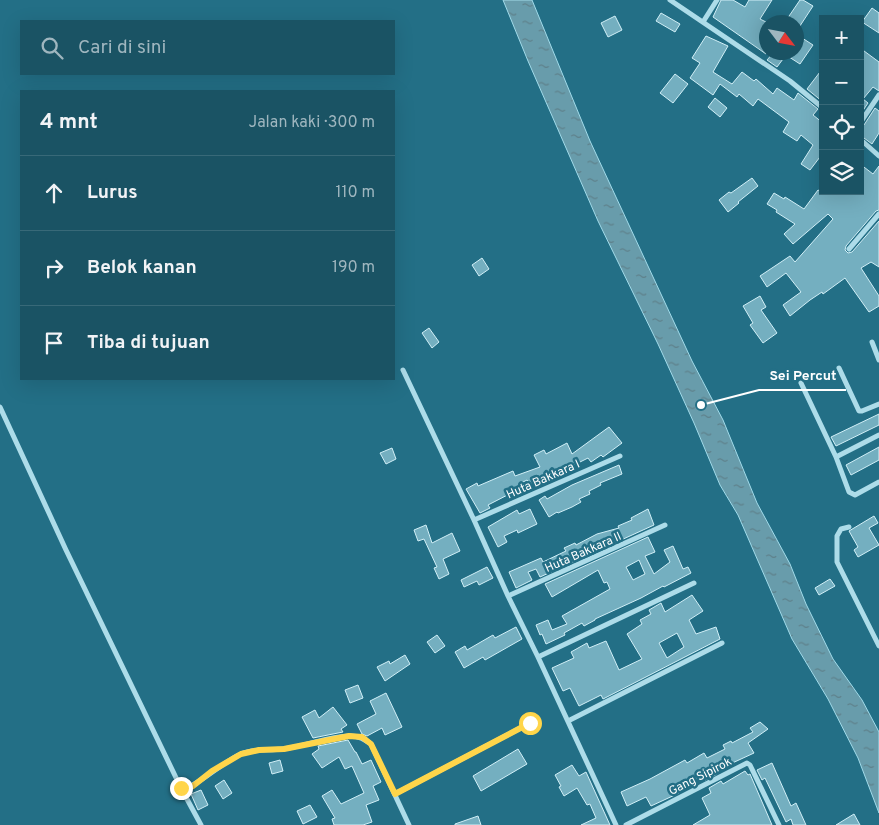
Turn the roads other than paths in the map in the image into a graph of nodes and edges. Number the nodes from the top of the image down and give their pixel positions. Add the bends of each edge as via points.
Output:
1 (670, 0) edge
2 (717, 0) edge
3 (703, 22) junction
4 (879, 95) edge
5 (819, 105) edge
6 (864, 117) edge
7 (864, 143) edge
8 (879, 156) edge
9 (879, 214) edge
10 (849, 249) dead end
11 (872, 342) dead end
12 (879, 360) edge
13 (839, 368) dead end
14 (403, 370) dead end
15 (801, 383) dead end
16 (879, 404) edge
17 (0, 407) edge
18 (879, 435) edge
19 (620, 456) dead end
20 (836, 457) junction
21 (879, 482) edge
22 (474, 520) junction
23 (665, 525) dead end
24 (849, 527) dead end
25 (694, 583) dead end
26 (508, 596) junction
27 (876, 632) edge
28 (722, 643) dead end
29 (879, 646) edge
30 (538, 657) junction
31 (568, 721) junction
32 (530, 723) dead end
33 (182, 789) junction
34 (395, 794) junction
35 (201, 825) edge
36 (409, 825) edge
37 (616, 825) edge
38 (626, 825) edge
39 (779, 825) edge

1 - 3 street
2 - 3 street
3 - 5 street via 790,81
4 - 6 street
7 - 8 street
9 - 10 street
11 - 12 street
13 - 16 street via 859,410
14 - 22 street
15 - 20 street
17 - 33 street
18 - 20 street
19 - 22 street, Huta Bakkara I
20 - 21 street via 850,492 855,495
22 - 26 street
23 - 26 street, Huta Bakkara II
24 - 27 street via 841,529 837,536 837,562
25 - 30 street
26 - 30 street
27 - 29 street
28 - 31 street
30 - 31 street
31 - 37 street
32 - 34 street
33 - 34 street via 193,786 241,754 349,736 362,737 371,744
33 - 35 street
34 - 36 street
38 - 39 street, Gang Sipirok via 747,763

